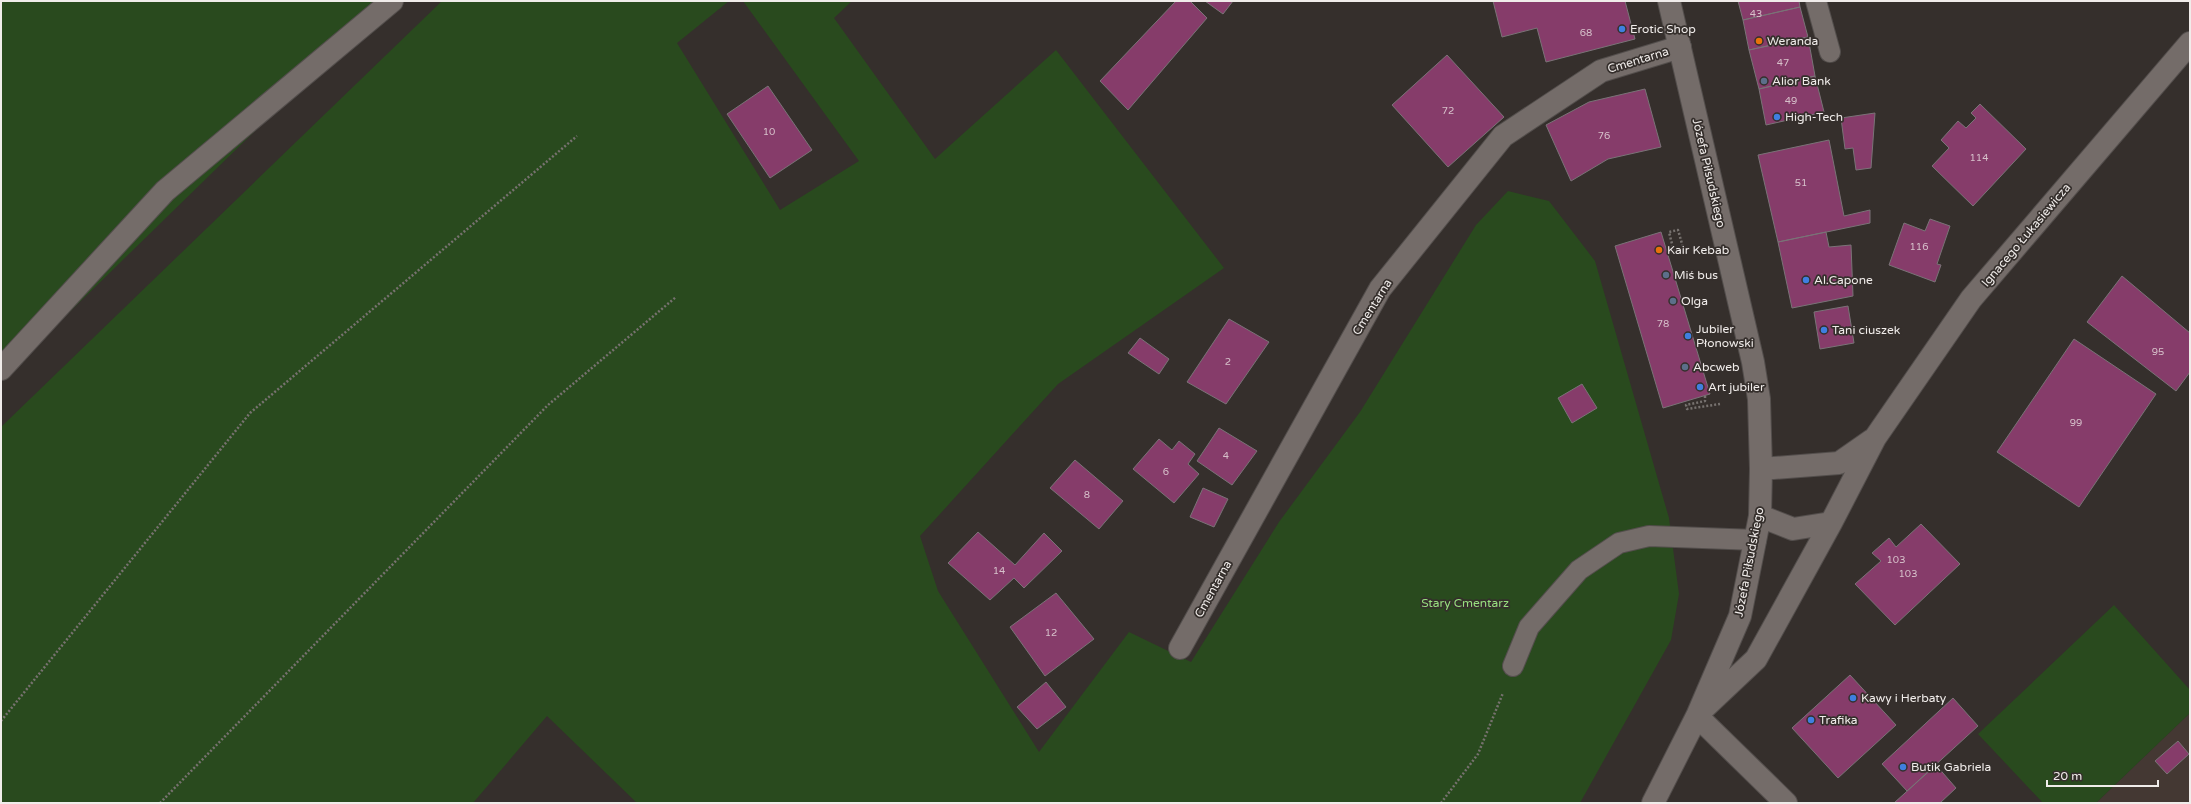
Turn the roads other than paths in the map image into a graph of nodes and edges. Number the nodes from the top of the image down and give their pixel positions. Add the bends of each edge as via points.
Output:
1 (392, 1) edge
2 (1669, 1) edge
3 (1816, 1) edge
4 (2190, 43) edge
5 (1680, 47) junction
6 (1830, 52) dead end
7 (1, 369) edge
8 (1875, 438) junction
9 (1762, 469) junction
10 (1760, 516) junction
11 (1831, 523) junction
12 (1756, 540) junction
13 (1180, 648) dead end
14 (1513, 666) road end
15 (1697, 716) junction
16 (1653, 803) edge
17 (1786, 803) edge

1 - 7 street via 165,191
2 - 5 street, Józefa Piłsudskiego
3 - 6 lane
4 - 8 street, Ignacego Łukasiewicza via 1971,300
5 - 9 street, Józefa Piłsudskiego via 1753,362 1759,399
5 - 13 street, Cmentarna via 1601,71 1503,136 1380,290
8 - 9 street, Ignacego Łukasiewicza via 1839,463
8 - 11 street, Ignacego Łukasiewicza
9 - 10 street, Józefa Piłsudskiego
10 - 11 street via 1793,529
10 - 12 street, Józefa Piłsudskiego
11 - 15 street, Ignacego Łukasiewicza via 1756,659
12 - 14 lane via 1649,536 1619,543 1579,570 1529,627
12 - 15 street, Józefa Piłsudskiego via 1740,616
15 - 16 street, Józefa Piłsudskiego
15 - 17 street

